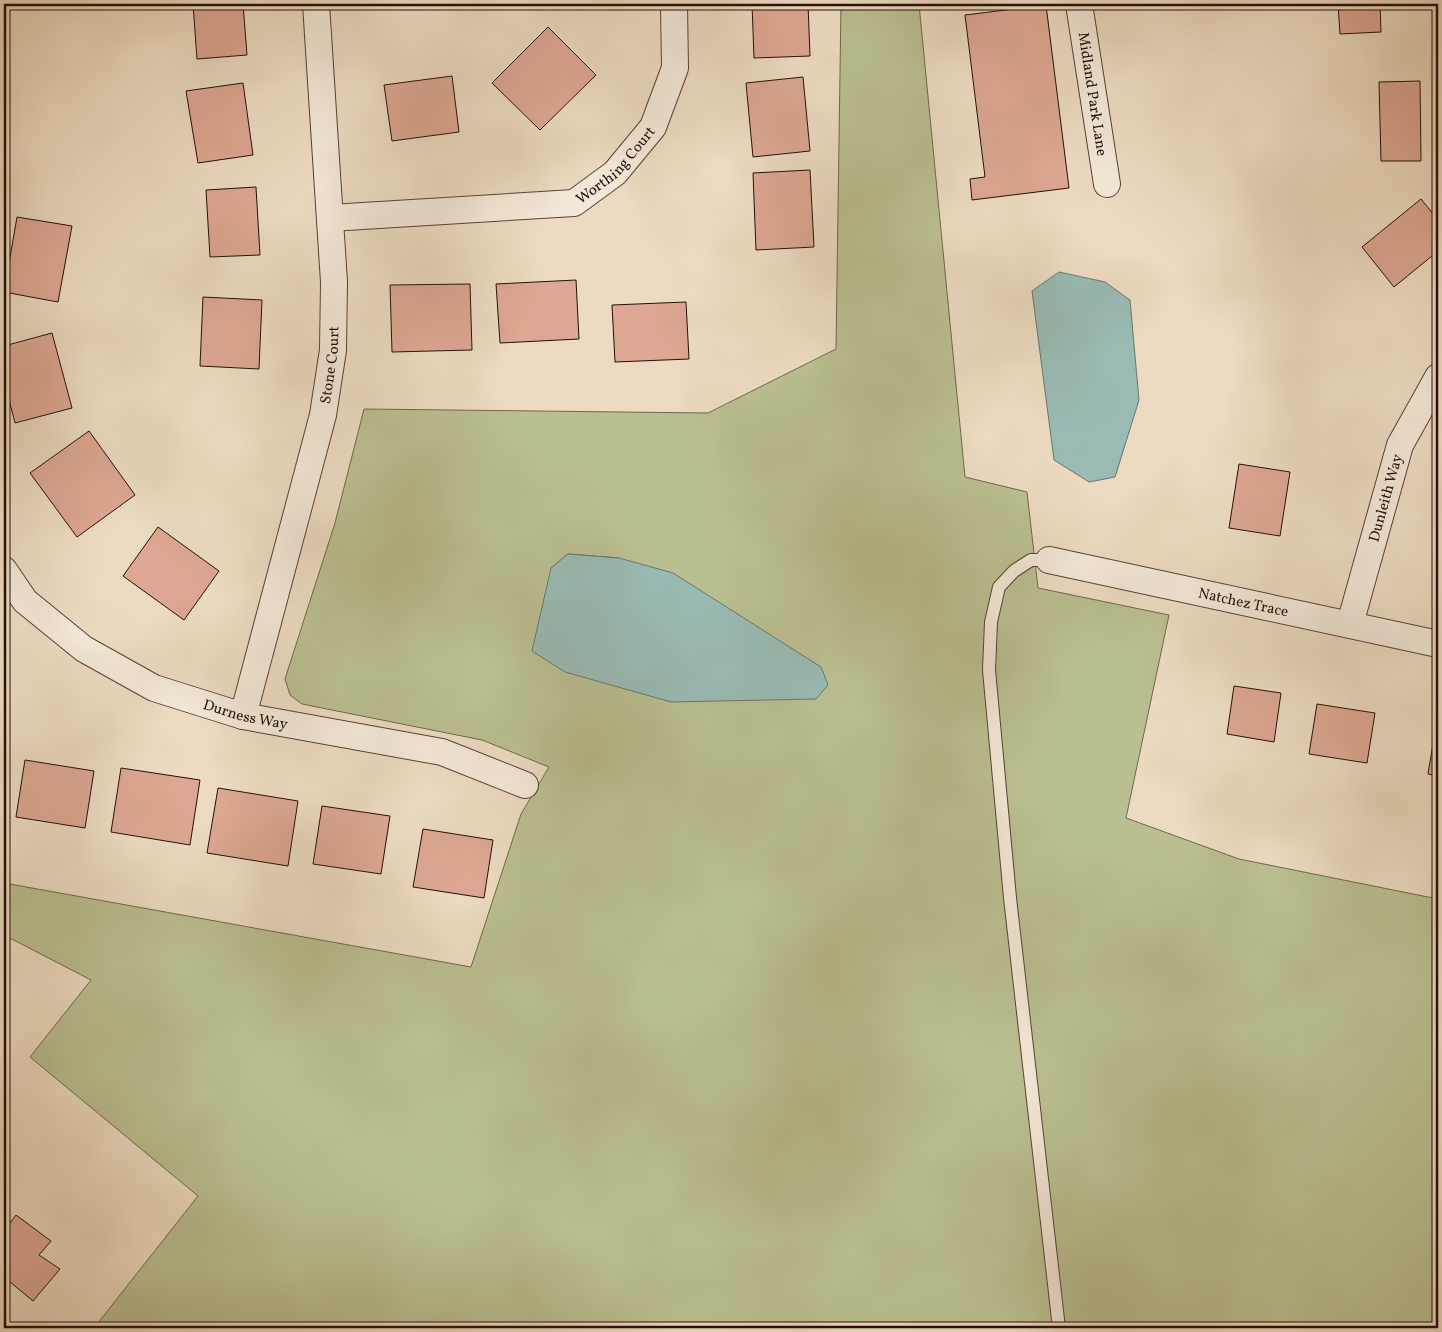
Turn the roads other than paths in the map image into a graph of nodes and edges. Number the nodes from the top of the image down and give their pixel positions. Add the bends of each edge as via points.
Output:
1 (316, 4) edge
2 (674, 4) edge
3 (1078, 4) edge
4 (1107, 184) dead end
5 (330, 218) junction
6 (1438, 377) edge
7 (1049, 560) joint
8 (4, 570) edge
9 (1350, 624) junction
10 (1438, 644) edge
11 (243, 716) junction
12 (525, 785) dead end
13 (1059, 1328) edge

1 - 5 street, Stone Court
2 - 5 street, Worthing Court via 675,68 653,127 615,173 574,203
3 - 4 street, Midland Park Lane
5 - 11 street, Stone Court via 334,282 333,350 323,415
6 - 9 street, Dunleith Way via 1400,445
7 - 9 street, Natchez Trace
7 - 13 lane via 1031,560 1014,571 999,587 990,622 990,670 1010,898
8 - 11 street, Durness Way via 26,601 84,649 154,688
9 - 10 street, Natchez Trace
11 - 12 street, Durness Way via 442,752

